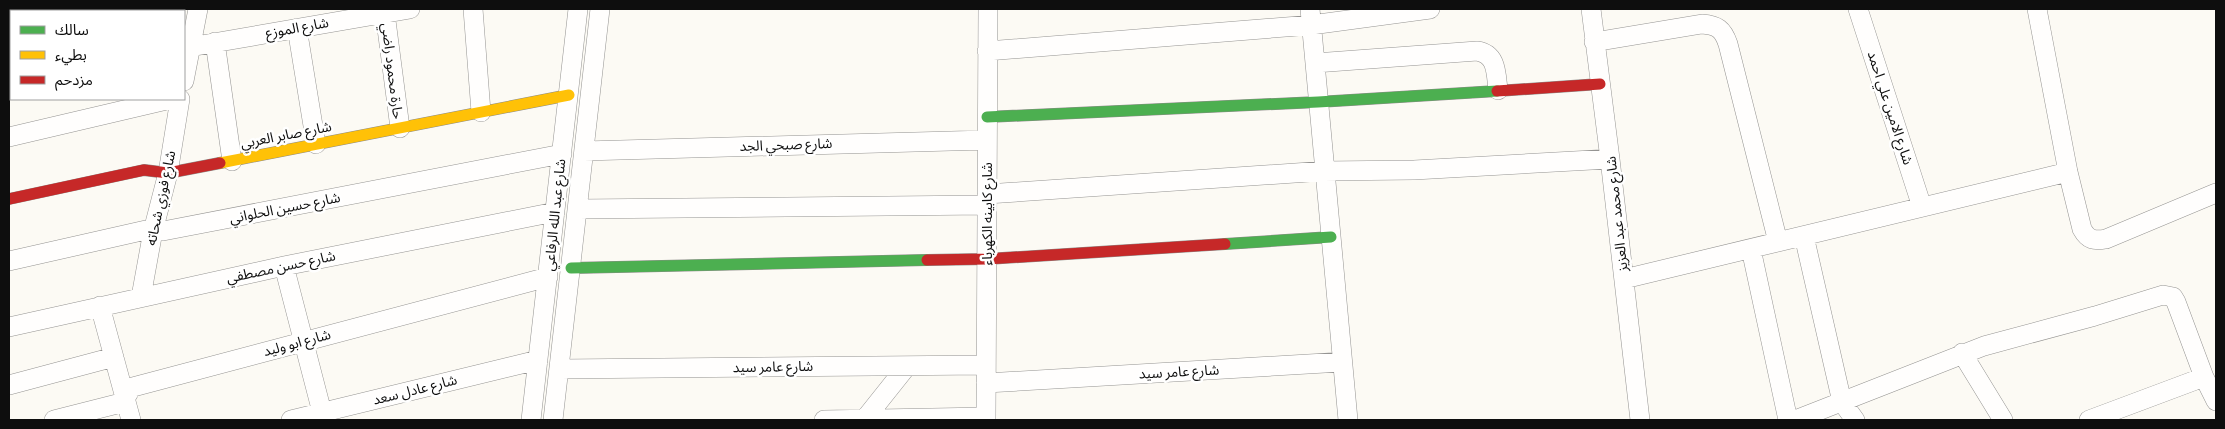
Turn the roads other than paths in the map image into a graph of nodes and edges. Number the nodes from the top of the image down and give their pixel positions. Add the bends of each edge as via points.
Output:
1 (198, 9) edge
2 (410, 9) edge
3 (473, 9) edge
4 (578, 9) edge
5 (600, 9) edge
6 (988, 9) edge
7 (1430, 9) edge
8 (1591, 9) edge
9 (1858, 9) edge
10 (2037, 9) edge
11 (385, 13) junction
12 (1310, 17) edge
13 (297, 28) junction
14 (215, 42) junction
15 (1594, 42) junction
16 (187, 47) edge
17 (987, 51) junction
18 (1315, 63) junction
19 (185, 70) edge
20 (1600, 84) junction
21 (1498, 90) junction
22 (569, 96) junction
23 (167, 100) edge
24 (180, 100) edge
25 (1318, 102) junction
26 (481, 112) junction
27 (987, 117) junction
28 (400, 128) junction
29 (9, 137) edge
30 (987, 140) junction
31 (316, 144) junction
32 (584, 151) junction
33 (562, 154) junction
34 (1610, 159) junction
35 (232, 161) junction
36 (1324, 171) junction
37 (2068, 172) junction
38 (168, 174) junction
39 (2216, 193) edge
40 (9, 198) edge
41 (987, 199) junction
42 (1922, 208) junction
43 (578, 209) junction
44 (555, 212) junction
45 (153, 231) junction
46 (1804, 236) junction
47 (1331, 237) junction
48 (1778, 242) junction
49 (1751, 249) junction
50 (987, 259) junction
51 (9, 261) edge
52 (284, 266) junction
53 (571, 268) junction
54 (548, 277) junction
55 (1624, 278) junction
56 (141, 297) junction
57 (100, 306) junction
58 (9, 328) edge
59 (302, 342) junction
60 (1962, 353) junction
61 (114, 357) junction
62 (538, 360) junction
63 (1342, 362) junction
64 (986, 364) junction
65 (907, 366) junction
66 (560, 369) junction
67 (2204, 377) junction
68 (986, 383) junction
69 (9, 385) edge
70 (125, 400) junction
71 (2216, 401) edge
72 (1842, 402) junction
73 (323, 416) edge
74 (986, 419) edge
75 (2096, 419) edge
76 (54, 420) edge
77 (131, 420) edge
78 (291, 420) edge
79 (531, 420) edge
80 (553, 420) edge
81 (824, 420) edge
82 (864, 420) edge
83 (1343, 420) edge
84 (1640, 420) edge
85 (1788, 420) edge
86 (1795, 420) edge
87 (1855, 420) edge
88 (2003, 420) edge

1 - 16 street
2 - 11 street, شارع الموزع
3 - 26 street
4 - 22 street, شارع عبد الله الرفاعي
5 - 32 street, شارع عبد الله الرفاعي
6 - 17 street, شارع كابينه الكهرباء
7 - 12 street
8 - 15 street, شارع محمد عبد العزيز
9 - 42 street, شارع الامين علي احمد
10 - 37 street
11 - 13 street, شارع الموزع
11 - 28 street, حارة محمود راضي
12 - 17 street
12 - 18 street
13 - 14 street, شارع الموزع
13 - 31 street
14 - 16 street, شارع الموزع
14 - 35 street
15 - 20 street, شارع محمد عبد العزيز
15 - 48 street via 1702,24 1720,28 1728,44
16 - 19 street
17 - 27 street, شارع كابينه الكهرباء
18 - 21 street via 1477,51 1490,56 1494,62
18 - 25 street
20 - 21 street
20 - 34 street, شارع محمد عبد العزيز
21 - 25 street
22 - 26 street, شارع صابر العربي
22 - 33 street, شارع عبد الله الرفاعي
23 - 29 street
24 - 38 street, شارع فوزي شحاته
25 - 27 street
25 - 36 street
26 - 28 street, شارع صابر العربي
27 - 30 street, شارع كابينه الكهرباء
28 - 31 street, شارع صابر العربي
30 - 32 street, شارع صبحي الجد
30 - 41 street, شارع كابينه الكهرباء
31 - 35 street, شارع صابر العربي
32 - 43 street, شارع عبد الله الرفاعي
33 - 44 street, شارع عبد الله الرفاعي
33 - 45 street, شارع حسين الحلواني
34 - 36 street via 1414,170
34 - 55 street, شارع محمد عبد العزيز
35 - 38 street, شارع صابر العربي
36 - 41 street
36 - 47 street
37 - 39 street via 2082,229 2090,239 2106,239
37 - 42 street
38 - 40 street, شارع صابر العربي via 144,170
38 - 45 street, شارع فوزي شحاته
41 - 43 street
41 - 50 street, شارع كابينه الكهرباء
42 - 46 street
43 - 53 street, شارع عبد الله الرفاعي
44 - 52 street, شارع حسن مصطفي
44 - 54 street, شارع عبد الله الرفاعي
45 - 51 street, شارع حسين الحلواني
45 - 56 street, شارع فوزي شحاته
46 - 48 street
46 - 72 street
47 - 50 street
47 - 63 street
48 - 49 street
49 - 55 street
49 - 85 street
50 - 53 street
50 - 64 street, شارع كابينه الكهرباء
52 - 56 street, شارع حسن مصطفي
52 - 59 street
53 - 66 street, شارع عبد الله الرفاعي
54 - 59 street, شارع ابو وليد
54 - 62 street, شارع عبد الله الرفاعي
55 - 84 street, شارع محمد عبد العزيز
56 - 57 street, شارع حسن مصطفي
57 - 58 street, شارع حسن مصطفي
57 - 61 street
59 - 70 street, شارع ابو وليد via 133,387
59 - 73 street
60 - 67 street via 2168,295 2176,302
60 - 72 street
60 - 88 street
61 - 69 street
61 - 70 street
62 - 73 street, شارع عادل سعد
62 - 79 street, شارع عبد الله الرفاعي
63 - 68 street, شارع عامر سيد
63 - 83 street
64 - 65 street, شارع عامر سيد
64 - 68 street, شارع كابينه الكهرباء
65 - 66 street, شارع عامر سيد
65 - 82 street
66 - 80 street, شارع عبد الله الرفاعي
67 - 71 street
67 - 75 street
68 - 74 street, شارع كابينه الكهرباء
70 - 76 street, شارع ابو وليد
70 - 77 street
72 - 86 street
72 - 87 street
73 - 78 street, شارع عادل سعد
74 - 82 street
81 - 82 street

